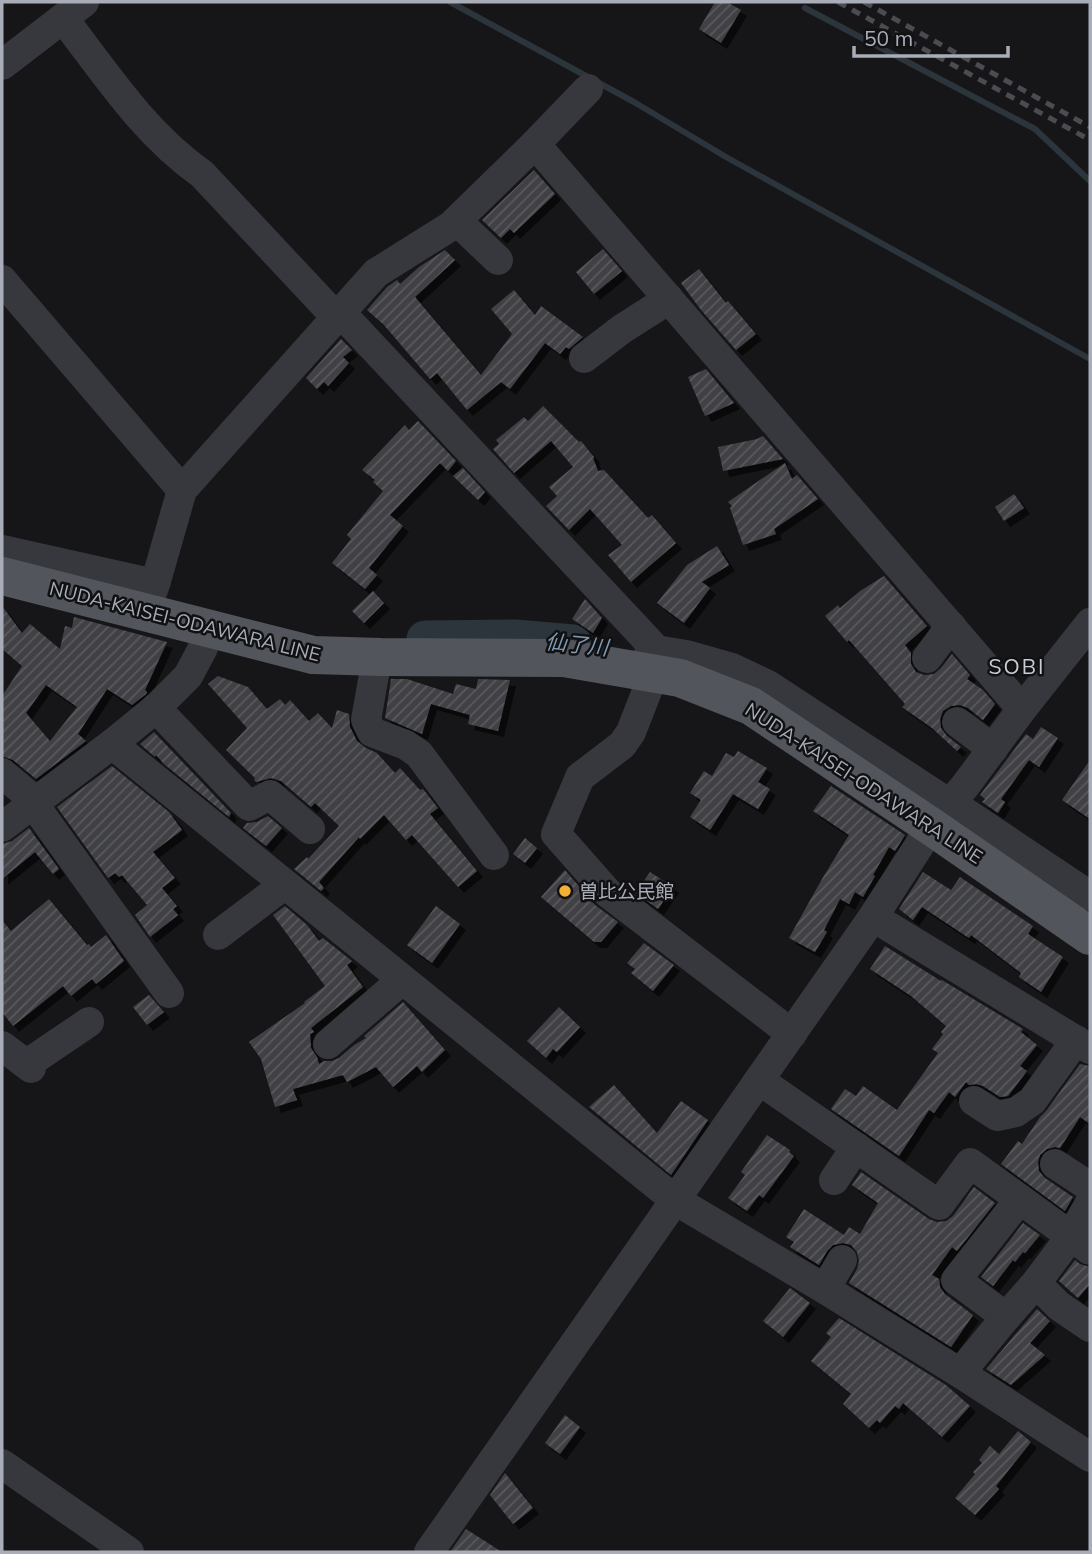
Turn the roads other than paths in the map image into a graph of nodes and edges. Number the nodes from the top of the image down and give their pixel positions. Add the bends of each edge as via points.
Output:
1 (74, 10) edge
2 (2, 65) edge
3 (588, 89) dead end
4 (535, 144) junction
5 (457, 221) junction
6 (498, 260) dead end
7 (2, 280) edge
8 (668, 299) junction
9 (339, 315) junction
10 (584, 358) dead end
11 (182, 490) junction
12 (2, 550) edge
13 (2, 576) edge
14 (150, 597) junction
15 (1090, 623) edge
16 (951, 626) junction
17 (205, 628) junction
18 (369, 657) junction
19 (927, 658) dead end
20 (650, 664) junction
21 (156, 708) junction
22 (1022, 709) junction
23 (957, 722) dead end
24 (112, 744) junction
25 (993, 749) junction
26 (2, 773) edge
27 (35, 800) junction
28 (939, 817) junction
29 (2, 827) edge
30 (310, 829) dead end
31 (494, 855) dead end
32 (285, 885) junction
33 (1090, 896) edge
34 (873, 917) junction
35 (218, 936) dead end
36 (1090, 936) edge
37 (402, 980) junction
38 (169, 993) dead end
39 (89, 1022) dead end
40 (792, 1034) junction
41 (328, 1044) dead end
42 (1083, 1044) edge
43 (2, 1046) edge
44 (760, 1080) junction
45 (974, 1101) dead end
46 (856, 1147) junction
47 (1055, 1164) dead end
48 (834, 1180) dead end
49 (1090, 1187) edge
50 (1020, 1199) junction
51 (675, 1200) junction
52 (1090, 1203) edge
53 (1081, 1243) edge
54 (842, 1260) dead end
55 (1036, 1283) junction
56 (825, 1289) junction
57 (1006, 1317) junction
58 (1090, 1327) edge
59 (960, 1373) junction
60 (1090, 1457) edge
61 (2, 1464) edge
62 (129, 1552) edge
63 (429, 1552) edge

1 - 2 street
1 - 9 street via 143,122 202,174
3 - 4 street
4 - 5 street
4 - 8 street
5 - 6 street
5 - 9 street via 376,273
7 - 11 street
8 - 10 street
8 - 16 street
9 - 11 street
9 - 20 street via 650,644
11 - 14 street
12 - 14 street via 141,581
13 - 14 main road, NUDA-KAISEI-ODAWARA LINE
14 - 17 main road, NUDA-KAISEI-ODAWARA LINE
15 - 22 street
16 - 19 street
16 - 22 street
17 - 18 main road, NUDA-KAISEI-ODAWARA LINE via 313,655
17 - 21 street via 203,648 188,676
18 - 20 main road, NUDA-KAISEI-ODAWARA LINE via 564,658
18 - 31 street via 374,675 366,720 372,732 419,754 452,815
20 - 28 main road, NUDA-KAISEI-ODAWARA LINE via 751,706
20 - 40 street via 631,732 622,745 580,776 556,834 608,893
21 - 24 street
21 - 30 street via 249,806 270,795
22 - 25 street
23 - 25 street
24 - 27 street
24 - 32 street
25 - 28 street
26 - 27 street
27 - 29 street
27 - 38 street
28 - 33 street
28 - 34 street
28 - 36 main road, NUDA-KAISEI-ODAWARA LINE
32 - 35 street
32 - 37 street
34 - 40 street
34 - 42 street
37 - 41 street
37 - 51 street
39 - 43 street via 29,1066
40 - 44 street
42 - 45 street via 1032,1101 1016,1112 997,1116
44 - 46 street
44 - 51 street
46 - 48 street
46 - 50 street via 939,1205 970,1163
47 - 49 street
50 - 53 street
50 - 57 street via 956,1280
51 - 56 street
51 - 63 street
52 - 53 street
53 - 55 street
54 - 56 street
55 - 57 street
55 - 58 street
56 - 59 street
57 - 59 street
59 - 60 street
61 - 62 street

